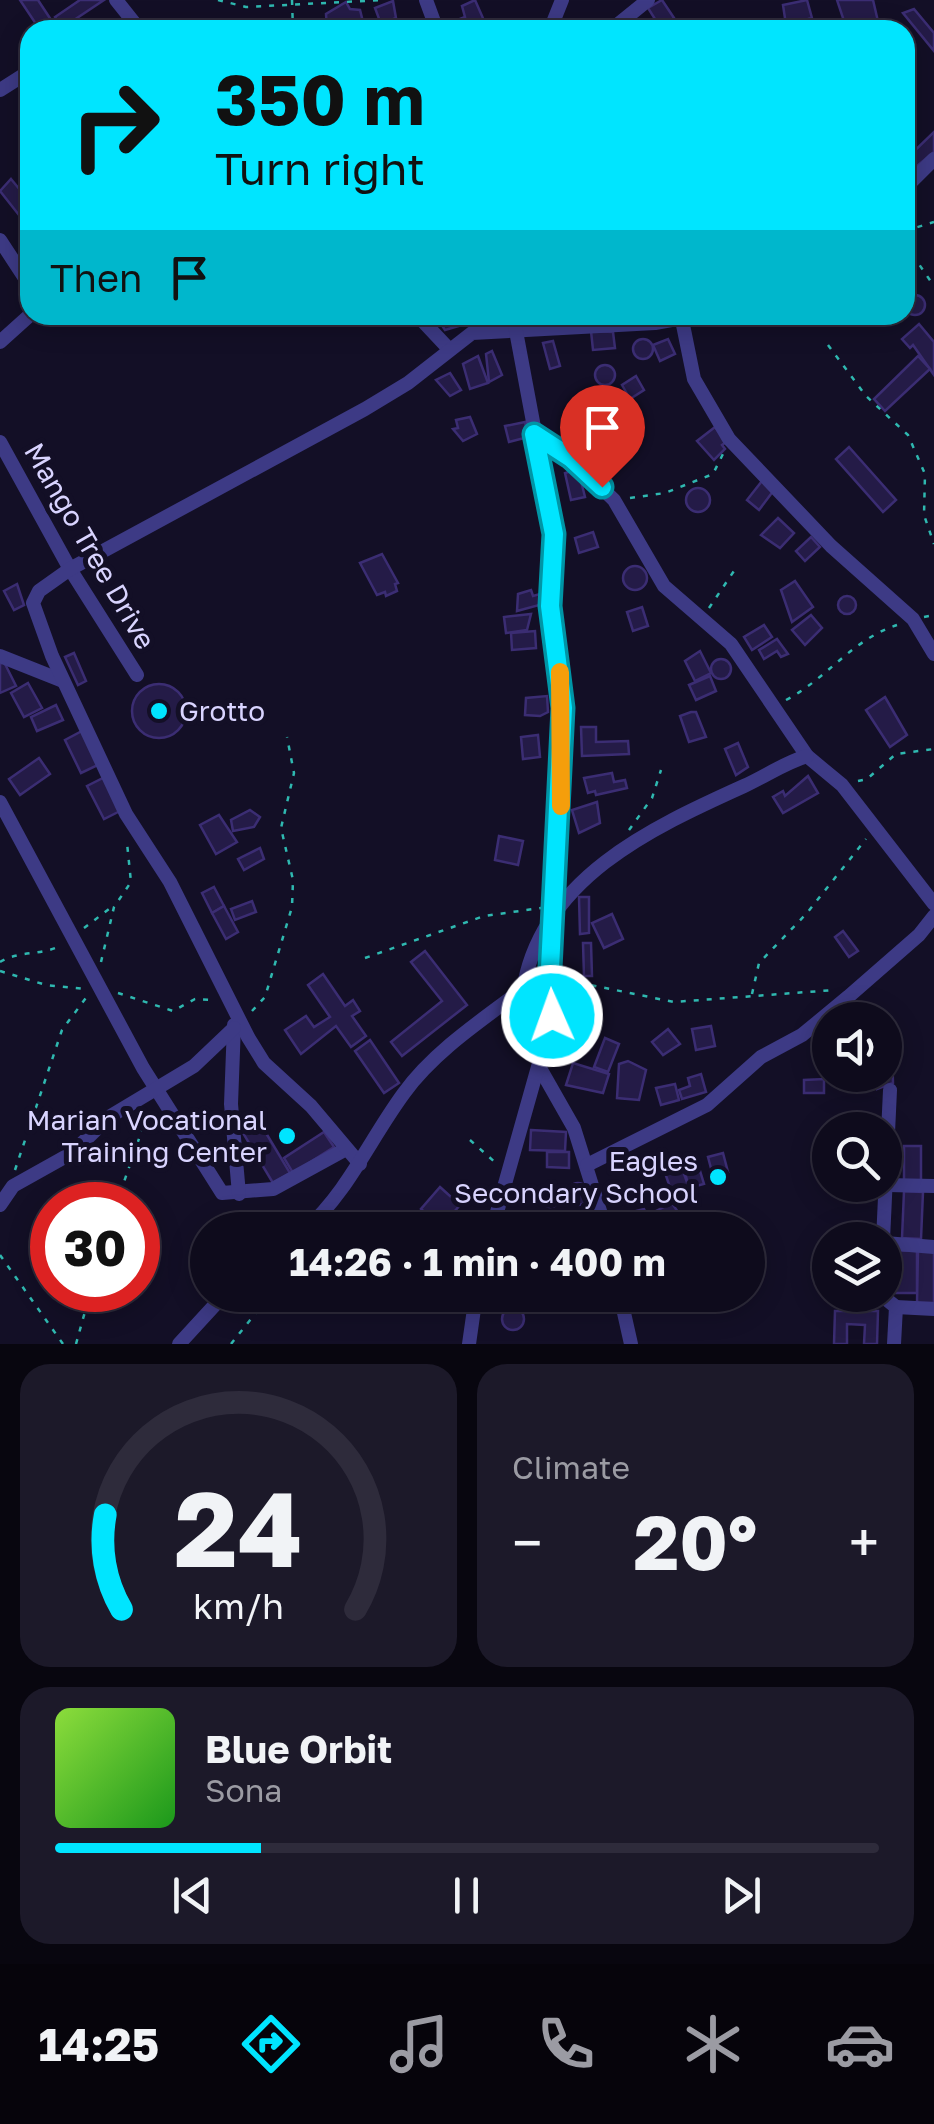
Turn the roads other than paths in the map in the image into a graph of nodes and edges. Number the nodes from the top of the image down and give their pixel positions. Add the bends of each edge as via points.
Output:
1 (116, 0) edge
2 (648, 0) edge
3 (132, 20) edge
4 (623, 20) edge
5 (934, 159) edge
6 (915, 178) edge
7 (0, 240) edge
8 (20, 271) edge
9 (20, 324) edge
10 (426, 325) edge
11 (503, 325) edge
12 (516, 325) edge
13 (683, 325) edge
14 (0, 342) edge
15 (448, 348) junction
16 (534, 434) junction
17 (0, 442) edge
18 (70, 569) junction
19 (934, 654) edge
20 (0, 656) edge
21 (137, 675) dead end
22 (64, 682) junction
23 (807, 756) junction
24 (0, 802) edge
25 (934, 904) edge
26 (553, 910) junction
27 (934, 916) edge
28 (550, 972) junction
29 (523, 991) junction
30 (235, 1016) junction
31 (541, 1070) junction
32 (154, 1092) junction
33 (346, 1149) junction
34 (360, 1164) junction
35 (587, 1165) junction
36 (902, 1185) edge
37 (934, 1186) edge
38 (239, 1194) junction
39 (4, 1199) edge
40 (319, 1212) edge
41 (498, 1212) edge
42 (601, 1212) edge
43 (902, 1244) edge
44 (934, 1247) edge
45 (902, 1307) edge
46 (934, 1309) edge
47 (208, 1312) edge
48 (474, 1312) edge
49 (623, 1312) edge
50 (896, 1312) edge
51 (182, 1341) edge
52 (166, 1344) edge
53 (469, 1344) edge
54 (630, 1344) edge
55 (894, 1344) edge

1 - 3 street
2 - 4 street
5 - 6 street
7 - 8 street
9 - 14 street
10 - 15 street
11 - 15 street
12 - 16 street
13 - 19 street via 694,378 729,438 831,546 913,620
15 - 18 street via 365,409
16 - 23 street via 580,465 614,500 664,586 731,644
16 - 26 street via 554,534 550,606 563,708
17 - 18 street, Mango Tree Drive
18 - 21 street, Mango Tree Drive
18 - 22 street via 32,603
20 - 22 street
22 - 30 street
23 - 25 street via 842,785
23 - 26 street via 643,837
24 - 32 street
26 - 28 street
26 - 29 street via 532,948
27 - 35 street via 860,986 686,1119 662,1124
28 - 29 street
28 - 31 street via 552,1016
29 - 34 street via 404,1091
30 - 32 street via 203,1059
30 - 33 street via 264,1063
30 - 38 street
31 - 35 street
31 - 41 street
32 - 38 street via 221,1192
32 - 39 street via 109,1117 68,1157
33 - 34 street
33 - 38 street via 274,1189
34 - 40 street
35 - 42 street
36 - 37 street
43 - 44 street
45 - 46 street
47 - 51 street
48 - 53 street
49 - 54 street
50 - 55 street
51 - 52 street

